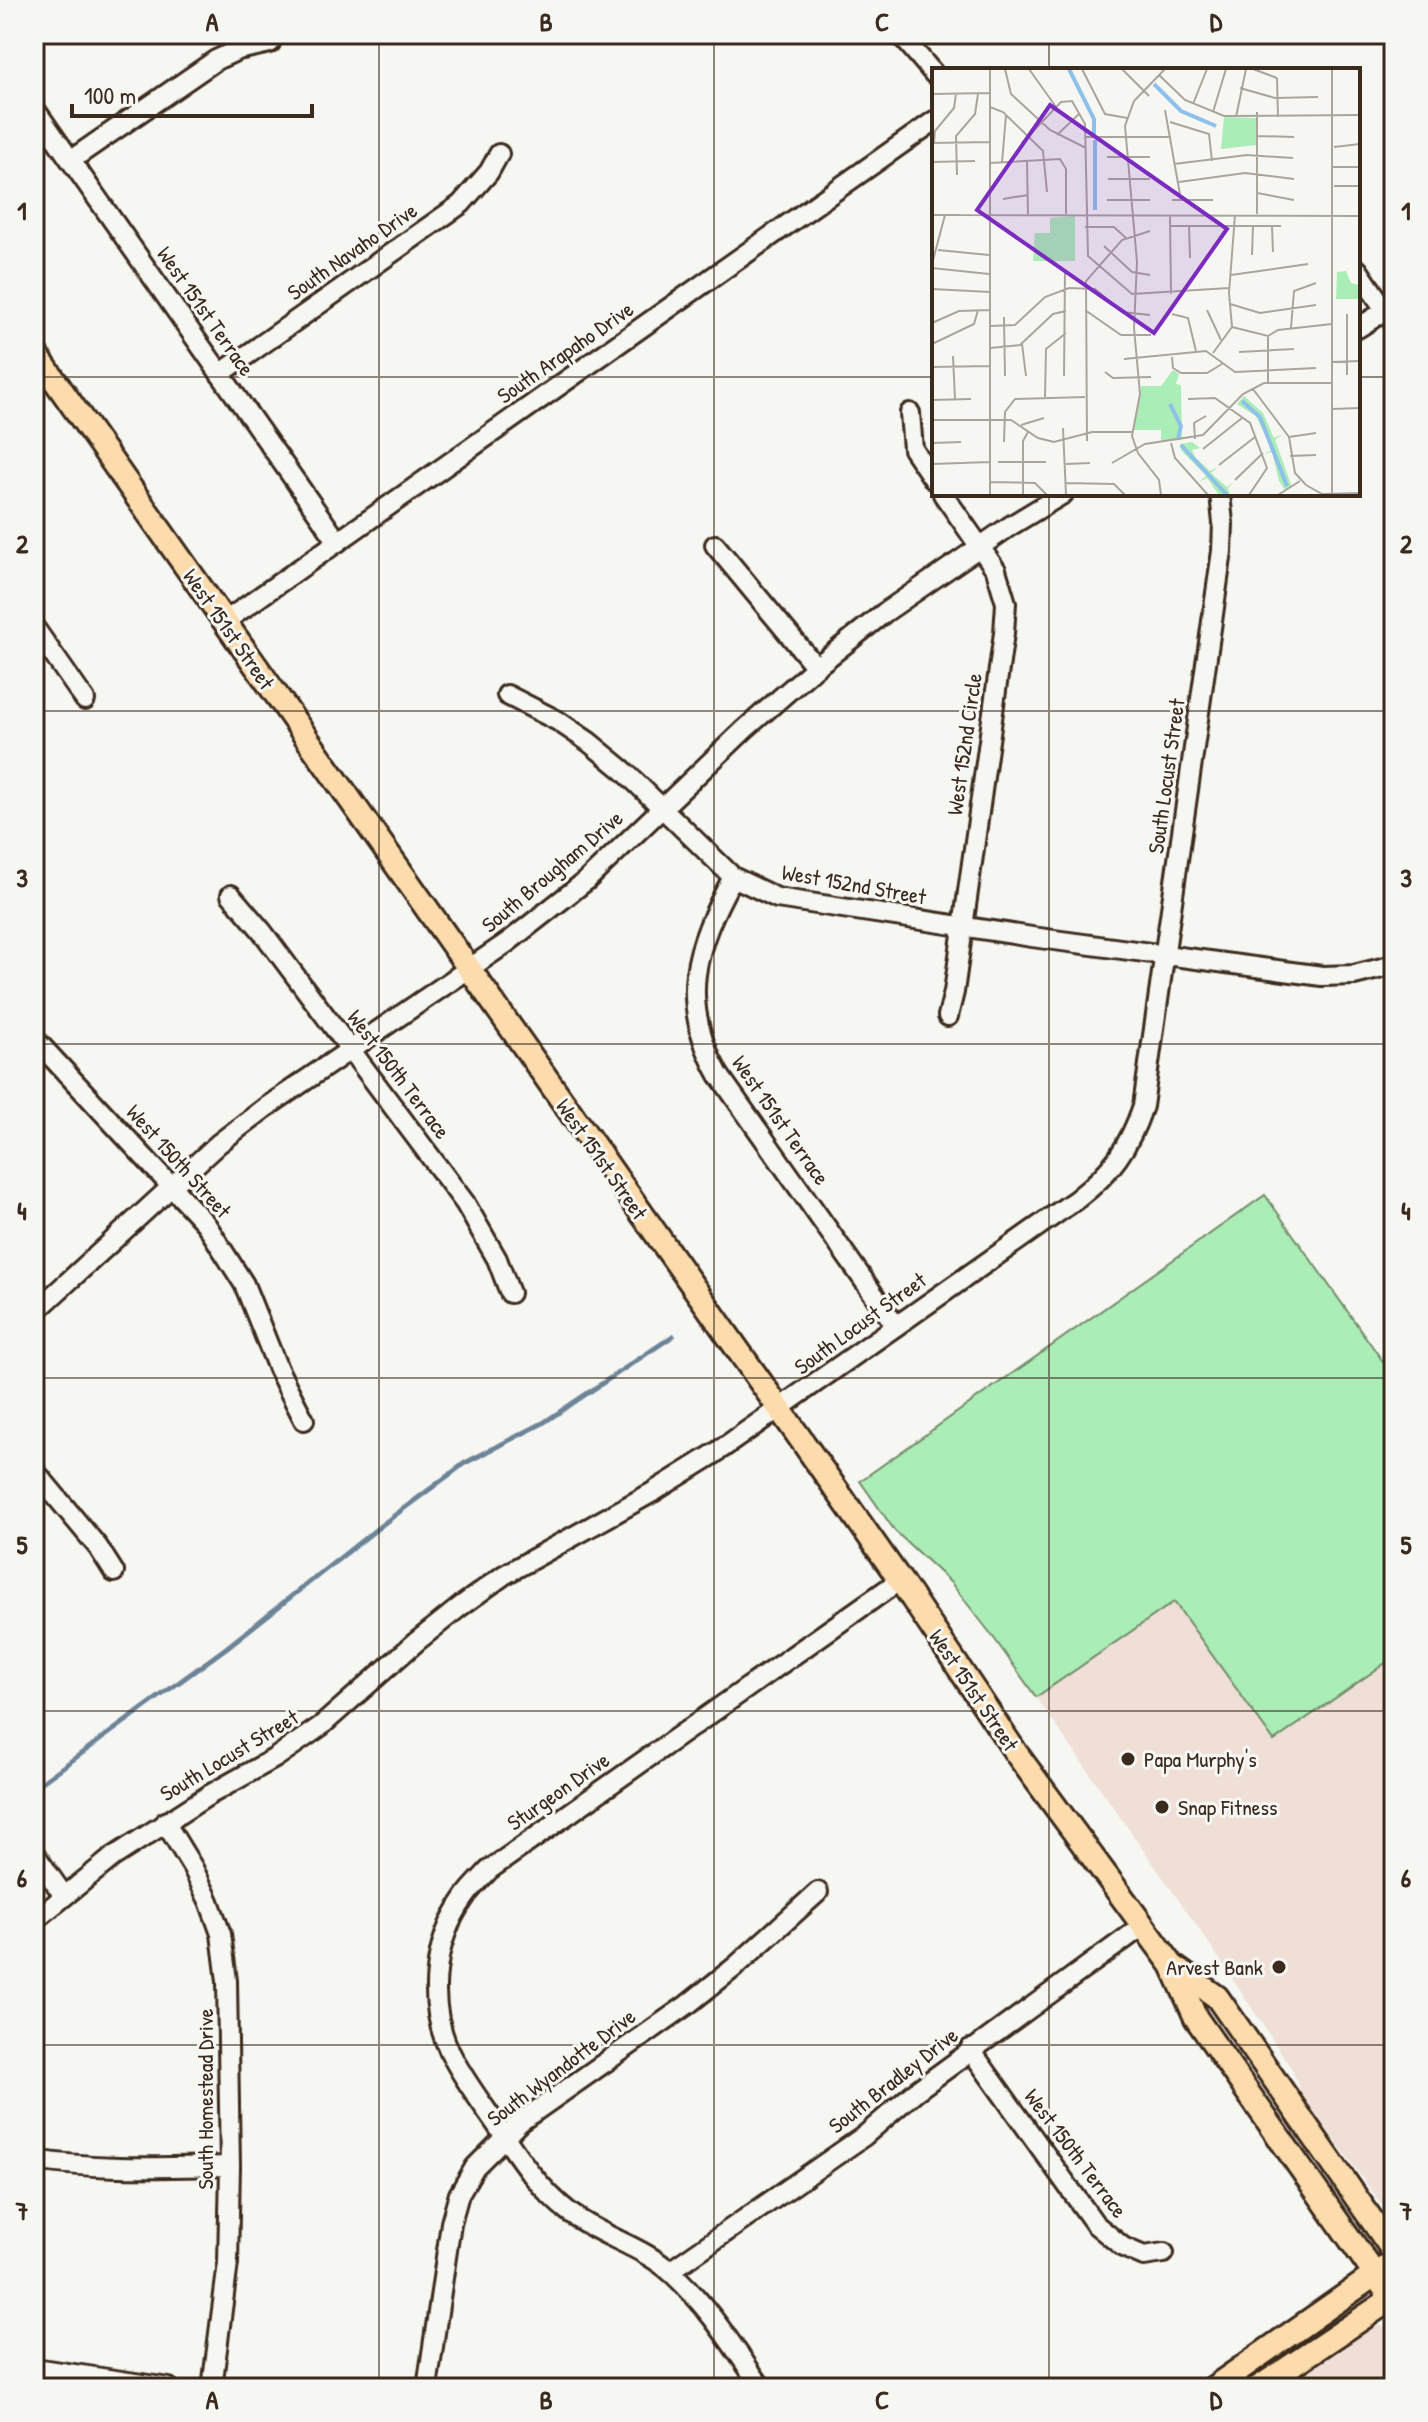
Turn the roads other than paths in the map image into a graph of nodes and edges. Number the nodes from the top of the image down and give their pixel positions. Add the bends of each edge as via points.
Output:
1 (900, 34) edge
2 (270, 43) dead end
3 (932, 72) edge
4 (34, 108) edge
5 (932, 122) edge
6 (499, 154) dead end
7 (71, 160) junction
8 (1360, 273) edge
9 (1391, 313) edge
10 (1360, 327) edge
11 (35, 353) edge
12 (220, 374) junction
13 (910, 413) dead end
14 (932, 477) edge
15 (944, 496) edge
16 (1060, 496) edge
17 (1220, 496) edge
18 (338, 542) junction
19 (715, 545) dead end
20 (979, 547) junction
21 (224, 622) junction
22 (34, 627) edge
23 (816, 667) junction
24 (507, 695) dead end
25 (85, 700) dead end
26 (662, 809) junction
27 (733, 877) junction
28 (231, 895) dead end
29 (962, 926) junction
30 (1165, 954) junction
31 (1394, 965) edge
32 (468, 968) junction
33 (948, 1016) dead end
34 (34, 1038) edge
35 (351, 1049) junction
36 (172, 1185) junction
37 (510, 1293) dead end
38 (34, 1313) edge
39 (896, 1326) junction
40 (780, 1410) junction
41 (304, 1420) dead end
42 (34, 1470) edge
43 (114, 1572) dead end
44 (900, 1580) junction
45 (165, 1822) junction
46 (34, 1853) edge
47 (818, 1892) dead end
48 (64, 1896) junction
49 (34, 1921) edge
50 (1144, 1925) junction
51 (1172, 1965) junction
52 (970, 2049) junction
53 (505, 2137) junction
54 (34, 2160) edge
55 (230, 2166) junction
56 (1394, 2252) edge
57 (1164, 2253) dead end
58 (1394, 2261) edge
59 (670, 2271) junction
60 (1375, 2274) junction
61 (1393, 2299) edge
62 (34, 2368) edge
63 (169, 2388) edge
64 (212, 2388) edge
65 (427, 2388) edge
66 (762, 2388) edge
67 (1213, 2388) edge
68 (1258, 2388) edge

1 - 3 street
2 - 7 street via 216,60
4 - 7 street, West 151st Terrace
5 - 18 street, South Arapaho Drive
6 - 12 street, South Navaho Drive via 461,204
7 - 12 street, West 151st Terrace
8 - 9 street
9 - 10 street
11 - 21 main road, West 151st Street
12 - 18 street, West 151st Terrace
13 - 14 street via 913,449
15 - 20 street, West 152nd Circle
16 - 20 street, South Brougham Drive
17 - 30 street, South Locust Street via 1222,551
18 - 21 street, South Arapaho Drive
19 - 23 street
20 - 23 street, South Brougham Drive
20 - 29 street, West 152nd Circle via 996,570 1006,603
21 - 32 main road, West 151st Street
22 - 25 street
23 - 26 street, South Brougham Drive
24 - 26 street, West 152nd Street via 589,742
26 - 27 street, West 152nd Street
26 - 32 street, South Brougham Drive via 587,880
27 - 29 street, West 152nd Street via 777,898
27 - 39 street, West 151st Terrace via 712,915 697,962 696,1008 708,1057
28 - 35 street, West 150th Terrace
29 - 30 street, West 152nd Street
29 - 33 street, West 152nd Circle
30 - 31 street, West 152nd Street via 1322,976
30 - 39 street, South Locust Street via 1143,1106 1133,1135 1113,1166 1077,1199
32 - 35 street, South Brougham Drive
32 - 40 main road, West 151st Street
34 - 36 street, West 150th Street
35 - 36 street, South Brougham Drive via 265,1108
35 - 37 street, West 150th Terrace via 478,1223
36 - 38 street, South Brougham Drive
36 - 41 street, West 150th Street via 206,1224 244,1284
39 - 40 street, South Locust Street
40 - 44 main road, West 151st Street
40 - 45 street, South Locust Street via 653,1492 504,1575 416,1642 321,1726
42 - 43 street
44 - 50 main road, West 151st Street via 1016,1753
44 - 53 street, Sturgeon Drive via 509,1855 466,1896 439,1955 437,2006 453,2057
45 - 48 street, South Locust Street
45 - 55 street, South Homestead Drive via 193,1868 221,1934 227,1981
46 - 48 street
47 - 53 street, South Wyandotte Drive via 687,2005
48 - 49 street, South Locust Street
50 - 51 main road, West 151st Street
50 - 52 street, South Bradley Drive
51 - 56 main road, West 151st Street via 1217,1997
51 - 60 main road, West 151st Street via 1196,2018
52 - 57 street, West 150th Terrace via 1095,2224 1144,2256
52 - 59 street, South Bradley Drive via 864,2136
53 - 59 street, Sturgeon Drive via 548,2193 571,2213
53 - 65 street, South Wyandotte Drive via 475,2167 459,2194
54 - 55 street via 121,2168
55 - 64 street, South Homestead Drive via 228,2263
58 - 60 main road
59 - 66 street, Sturgeon Drive via 699,2299
60 - 61 main road, West 151st Street
60 - 67 main road
61 - 68 main road
62 - 63 street

